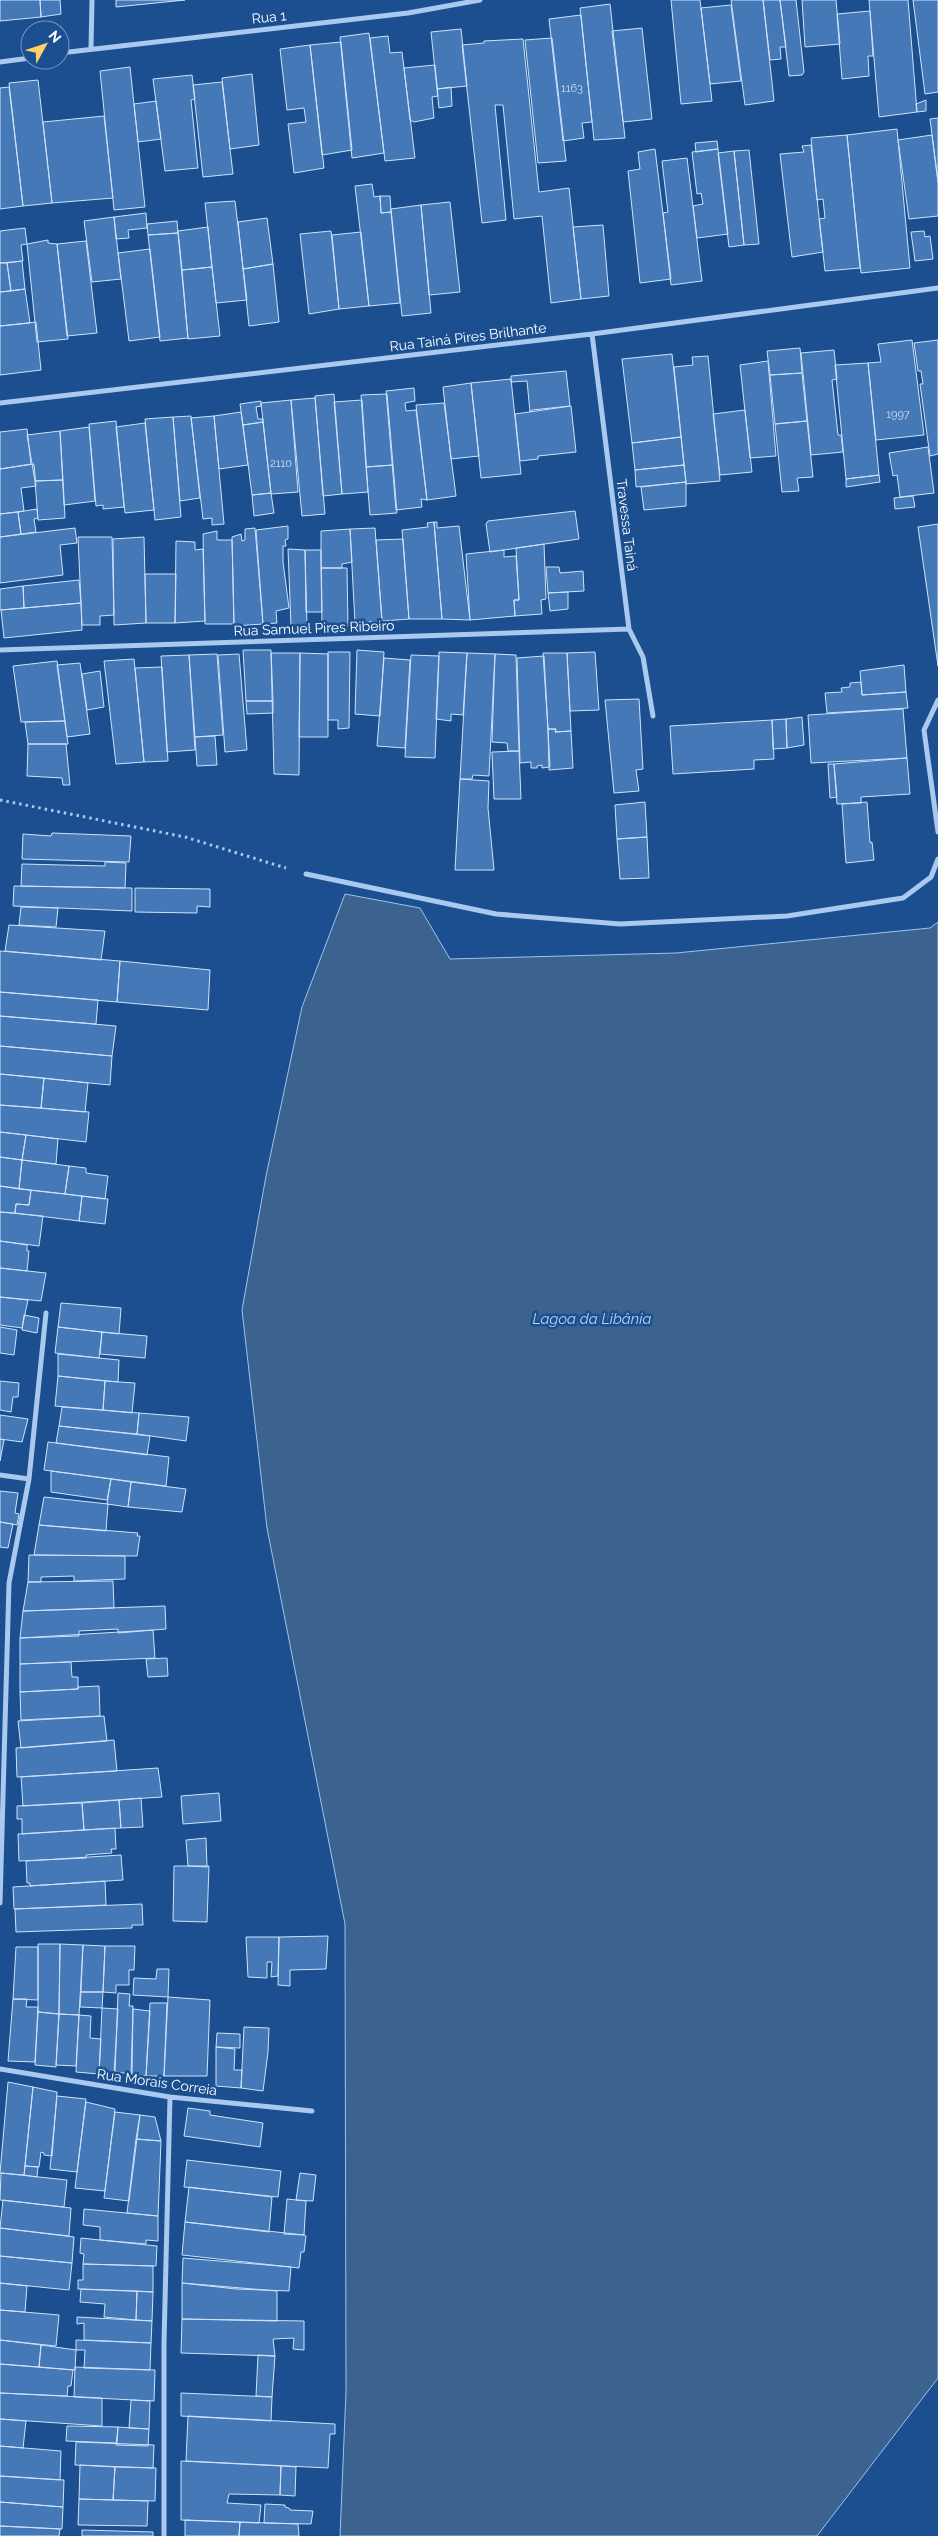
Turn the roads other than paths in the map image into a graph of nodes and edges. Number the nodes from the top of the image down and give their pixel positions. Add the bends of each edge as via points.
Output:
1 (92, 0) edge
2 (480, 0) edge
3 (92, 48) junction
4 (70, 51) edge
5 (20, 59) edge
6 (0, 62) edge
7 (938, 288) edge
8 (592, 334) junction
9 (0, 402) edge
10 (629, 629) junction
11 (0, 650) edge
12 (938, 700) edge
13 (652, 716) dead end
14 (938, 832) edge
15 (938, 859) edge
16 (306, 874) road end
17 (46, 1313) dead end
18 (0, 1475) edge
19 (29, 1479) junction
20 (0, 1903) edge
21 (0, 2070) edge
22 (170, 2097) junction
23 (312, 2111) dead end
24 (164, 2536) edge

1 - 3 street
2 - 3 street, Rua 1 via 408,13
3 - 4 street, Rua 1
5 - 6 street
7 - 8 street, Rua Tainá Pires Brilhante
8 - 9 street, Rua Tainá Pires Brilhante
8 - 10 street, Travessa Tainá
10 - 11 street, Rua Samuel Pires Ribeiro
10 - 13 street, Travessa Tainá via 643,657
12 - 14 street via 924,730
15 - 16 street via 930,877 903,898 787,916 620,924 496,914
17 - 19 street
18 - 19 street
19 - 20 street via 9,1583
21 - 22 street, Rua Morais Correia
22 - 23 street, Rua Morais Correia
22 - 24 street via 164,2333

